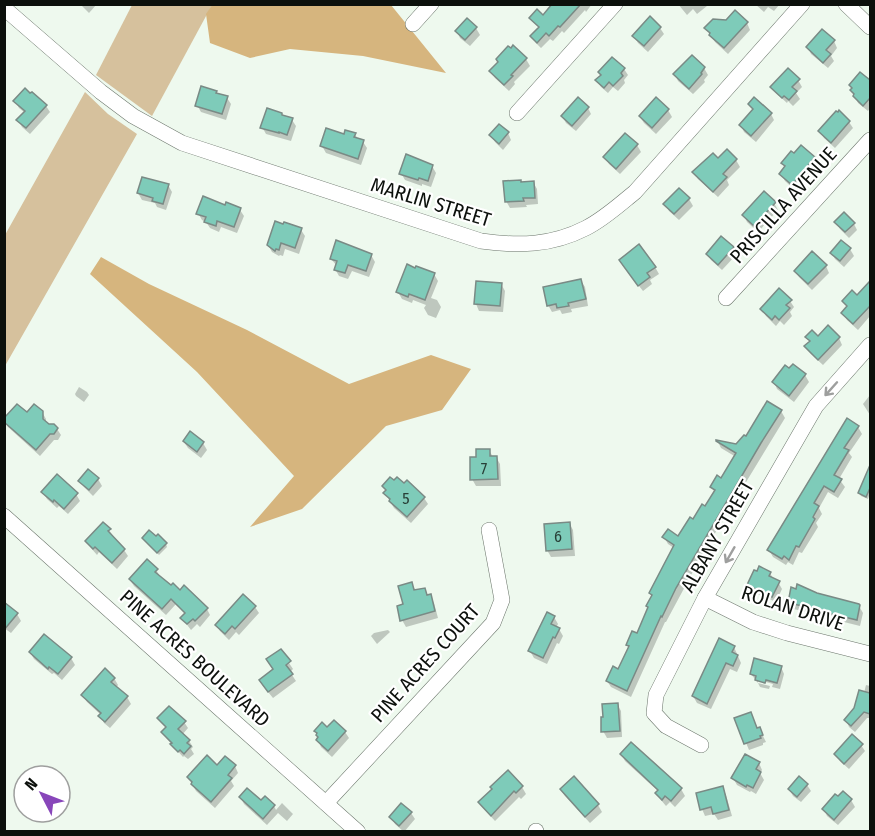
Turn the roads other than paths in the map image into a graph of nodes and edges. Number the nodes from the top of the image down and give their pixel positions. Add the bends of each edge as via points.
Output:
1 (431, 4) edge
2 (615, 4) edge
3 (802, 4) edge
4 (846, 4) edge
5 (4, 8) edge
6 (413, 24) dead end
7 (870, 27) edge
8 (517, 113) dead end
9 (870, 140) edge
10 (726, 298) dead end
11 (870, 345) edge
12 (4, 516) edge
13 (489, 530) dead end
14 (705, 598) junction
15 (870, 654) edge
16 (701, 745) dead end
17 (326, 803) junction
18 (358, 831) edge

1 - 6 street
2 - 8 street
3 - 5 street, MARLIN STREET via 634,192 609,213 566,236 511,245 481,242 182,143 133,116 101,92
4 - 7 street
9 - 10 street, PRISCILLA AVENUE
11 -> 14 street, ALBANY STREET via 816,406
12 - 17 street, PINE ACRES BOULEVARD
13 - 17 street, PINE ACRES COURT via 502,600 493,623
14 - 15 street, ROLAN DRIVE via 753,622
14 - 16 street, ALBANY STREET via 656,695 654,713 666,726
17 - 18 street, PINE ACRES BOULEVARD

